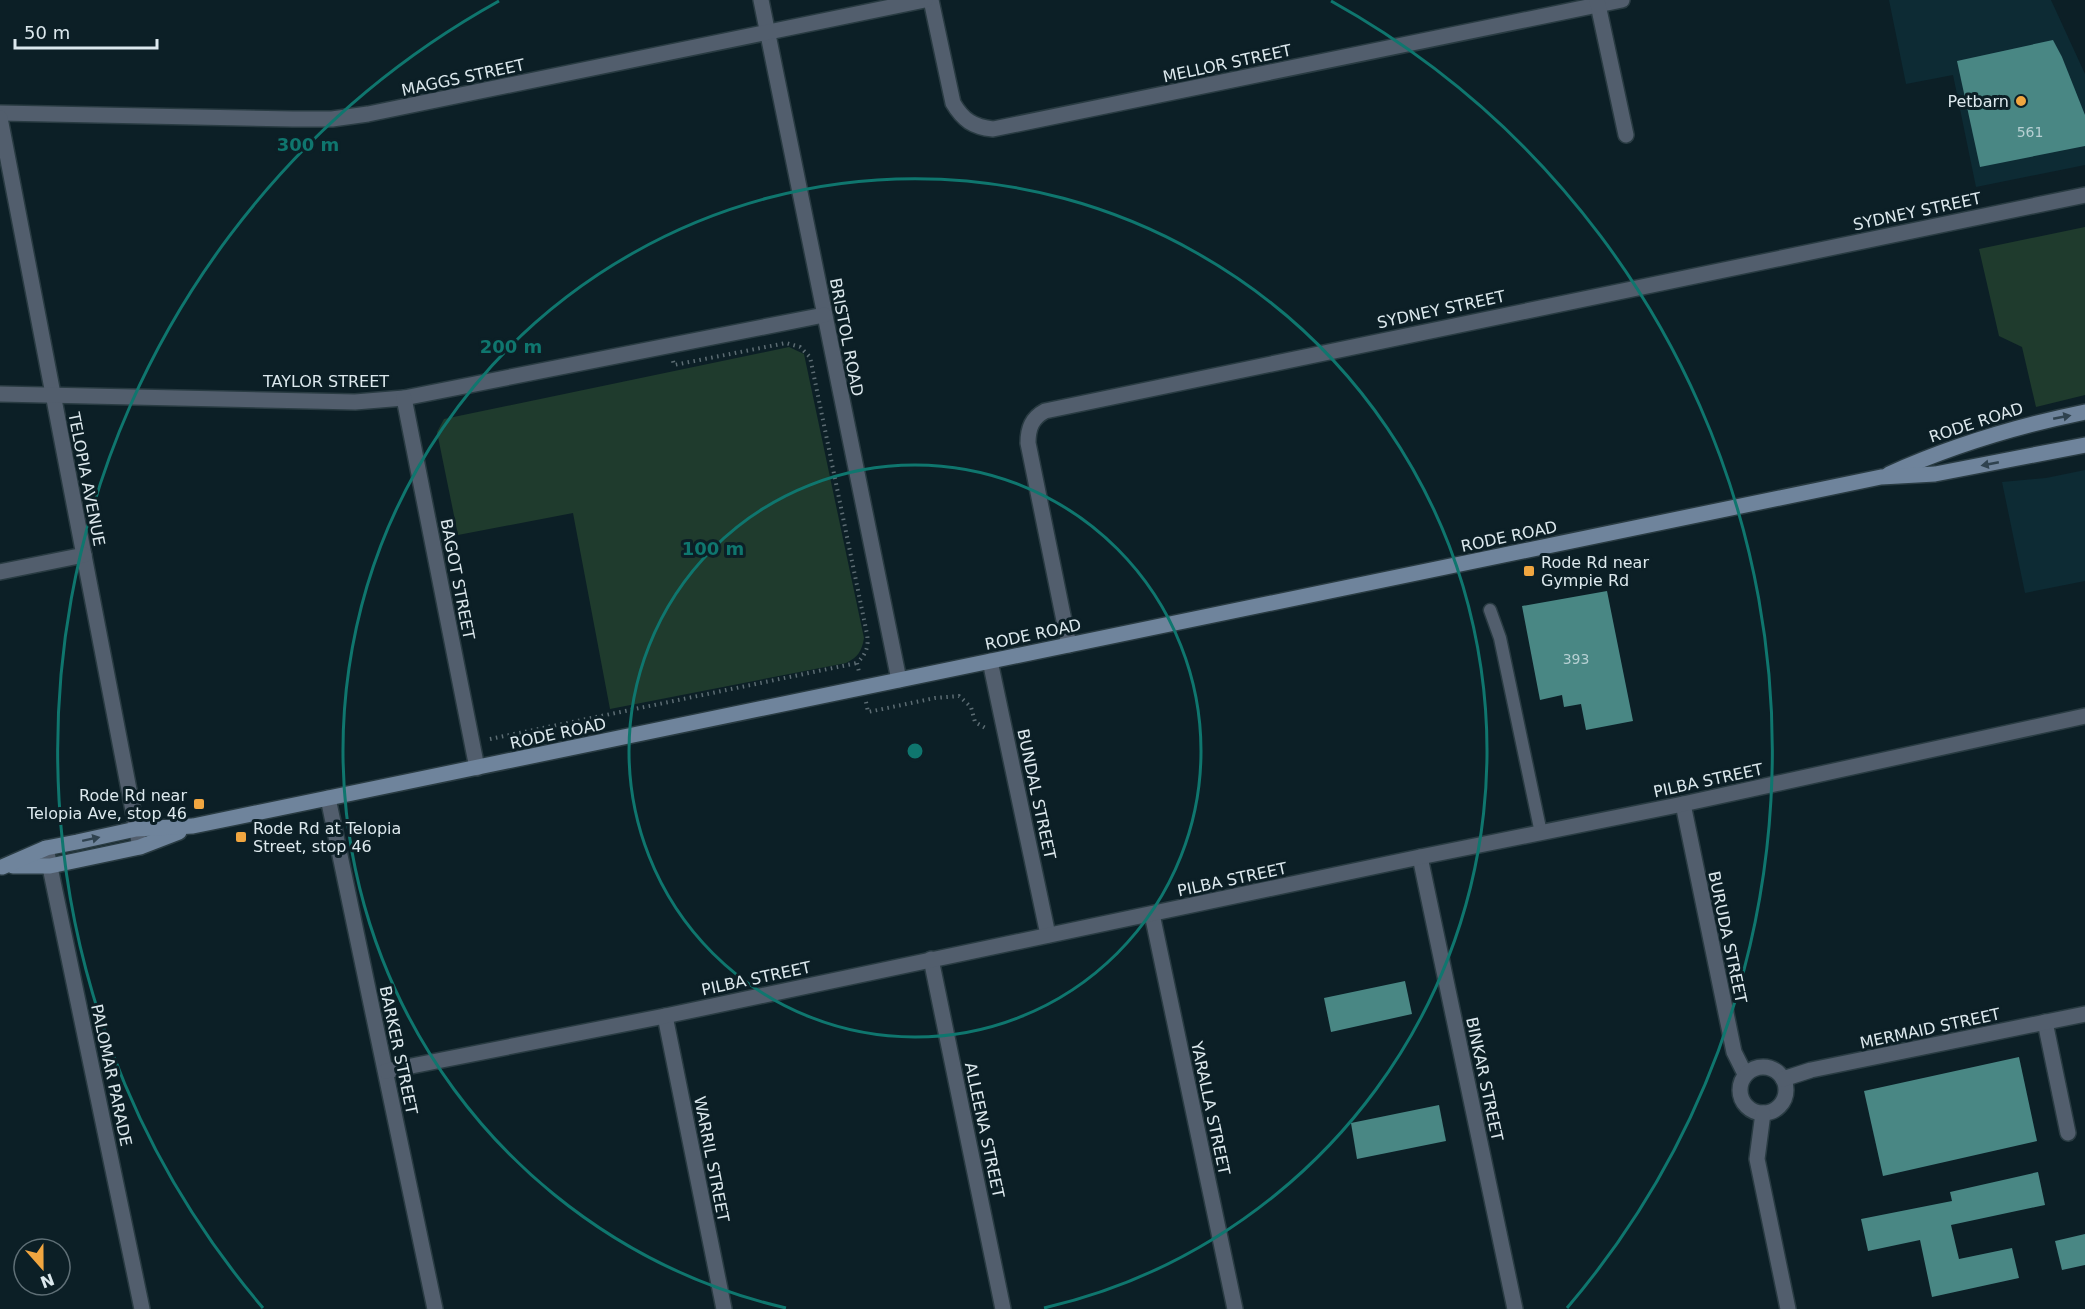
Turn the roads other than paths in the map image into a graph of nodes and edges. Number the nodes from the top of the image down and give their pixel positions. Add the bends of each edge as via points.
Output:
1 (761, 0) edge
2 (925, 0) edge
3 (931, 0) edge
4 (1622, 0) edge
5 (1598, 2) edge
6 (767, 32) junction
7 (0, 113) edge
8 (0, 118) edge
9 (1626, 135) dead end
10 (2085, 195) edge
11 (824, 315) junction
12 (0, 394) edge
13 (52, 395) junction
14 (404, 398) junction
15 (2085, 412) edge
16 (2085, 445) edge
17 (1881, 477) junction
18 (84, 555) junction
19 (0, 572) edge
20 (1490, 610) dead end
21 (1069, 645) junction
22 (990, 661) junction
23 (899, 680) junction
24 (2085, 716) edge
25 (477, 768) junction
26 (328, 798) junction
27 (1683, 804) junction
28 (193, 826) junction
29 (136, 829) junction
30 (1541, 833) junction
31 (140, 847) junction
32 (46, 849) junction
33 (1420, 857) junction
34 (50, 866) junction
35 (1, 867) edge
36 (1152, 914) junction
37 (1048, 935) junction
38 (931, 959) junction
39 (2085, 1014) edge
40 (665, 1016) junction
41 (2045, 1023) junction
42 (386, 1071) junction
43 (1745, 1074) junction
44 (1783, 1079) junction
45 (1762, 1113) junction
46 (2067, 1133) dead end
47 (142, 1309) edge
48 (435, 1309) edge
49 (724, 1309) edge
50 (1003, 1309) edge
51 (1235, 1309) edge
52 (1515, 1309) edge
53 (1788, 1309) edge

1 - 6 street, BRISTOL ROAD
2 - 6 street, MAGGS STREET
3 - 5 street, MELLOR STREET via 953,103 970,124 993,129
4 - 5 street, MELLOR STREET
5 - 9 street
6 - 7 street, MAGGS STREET via 332,119
6 - 11 street, BRISTOL ROAD
8 - 13 street, TELOPIA AVENUE
10 - 21 street, SYDNEY STREET via 1045,411 1030,426 1028,443
11 - 14 street, TAYLOR STREET
11 - 23 street, BRISTOL ROAD
12 - 13 street, TAYLOR STREET
13 - 14 street, TAYLOR STREET via 355,402
13 - 18 street, TELOPIA AVENUE
14 - 25 street, BAGOT STREET
17 -> 15 main road, RODE ROAD via 1977,439
16 -> 17 main road, RODE ROAD via 1935,474
17 - 21 main road, RODE ROAD
18 - 19 street
18 - 29 street, TELOPIA AVENUE
20 - 30 lane via 1500,638
21 - 22 main road, RODE ROAD
22 - 23 main road, RODE ROAD
22 - 37 street, BUNDAL STREET
23 - 25 main road, RODE ROAD
24 - 27 street, PILBA STREET
25 - 26 main road, RODE ROAD
26 - 28 main road, RODE ROAD
26 - 42 street, BARKER STREET
27 - 30 street, PILBA STREET
27 - 43 street, BURUDA STREET via 1734,1052
28 - 29 main road, RODE ROAD
28 - 31 main road, RODE ROAD
29 - 31 street, TELOPIA AVENUE
32 -> 29 main road, RODE ROAD
30 - 33 street, PILBA STREET
31 - 34 main road, RODE ROAD
32 - 34 street, PALOMAR PARADE
32 - 35 main road, RODE ROAD
33 - 36 street, PILBA STREET
33 - 52 street, BINKAR STREET
34 - 35 main road, RODE ROAD
34 - 47 street, PALOMAR PARADE
36 - 37 street, PILBA STREET
36 - 51 street, YARALLA STREET
37 - 38 street, PILBA STREET
38 - 40 street, PILBA STREET
38 - 50 street, ALLEENA STREET
39 - 41 street, MERMAID STREET
40 - 42 street, PILBA STREET
40 - 49 street, WARRIL STREET
41 - 44 street, MERMAID STREET
41 - 46 street
42 - 48 street, BARKER STREET
43 - 44 street via 1765,1067
43 - 45 street via 1739,1088 1743,1103
44 - 45 street via 1783,1102
45 - 53 street via 1757,1159

